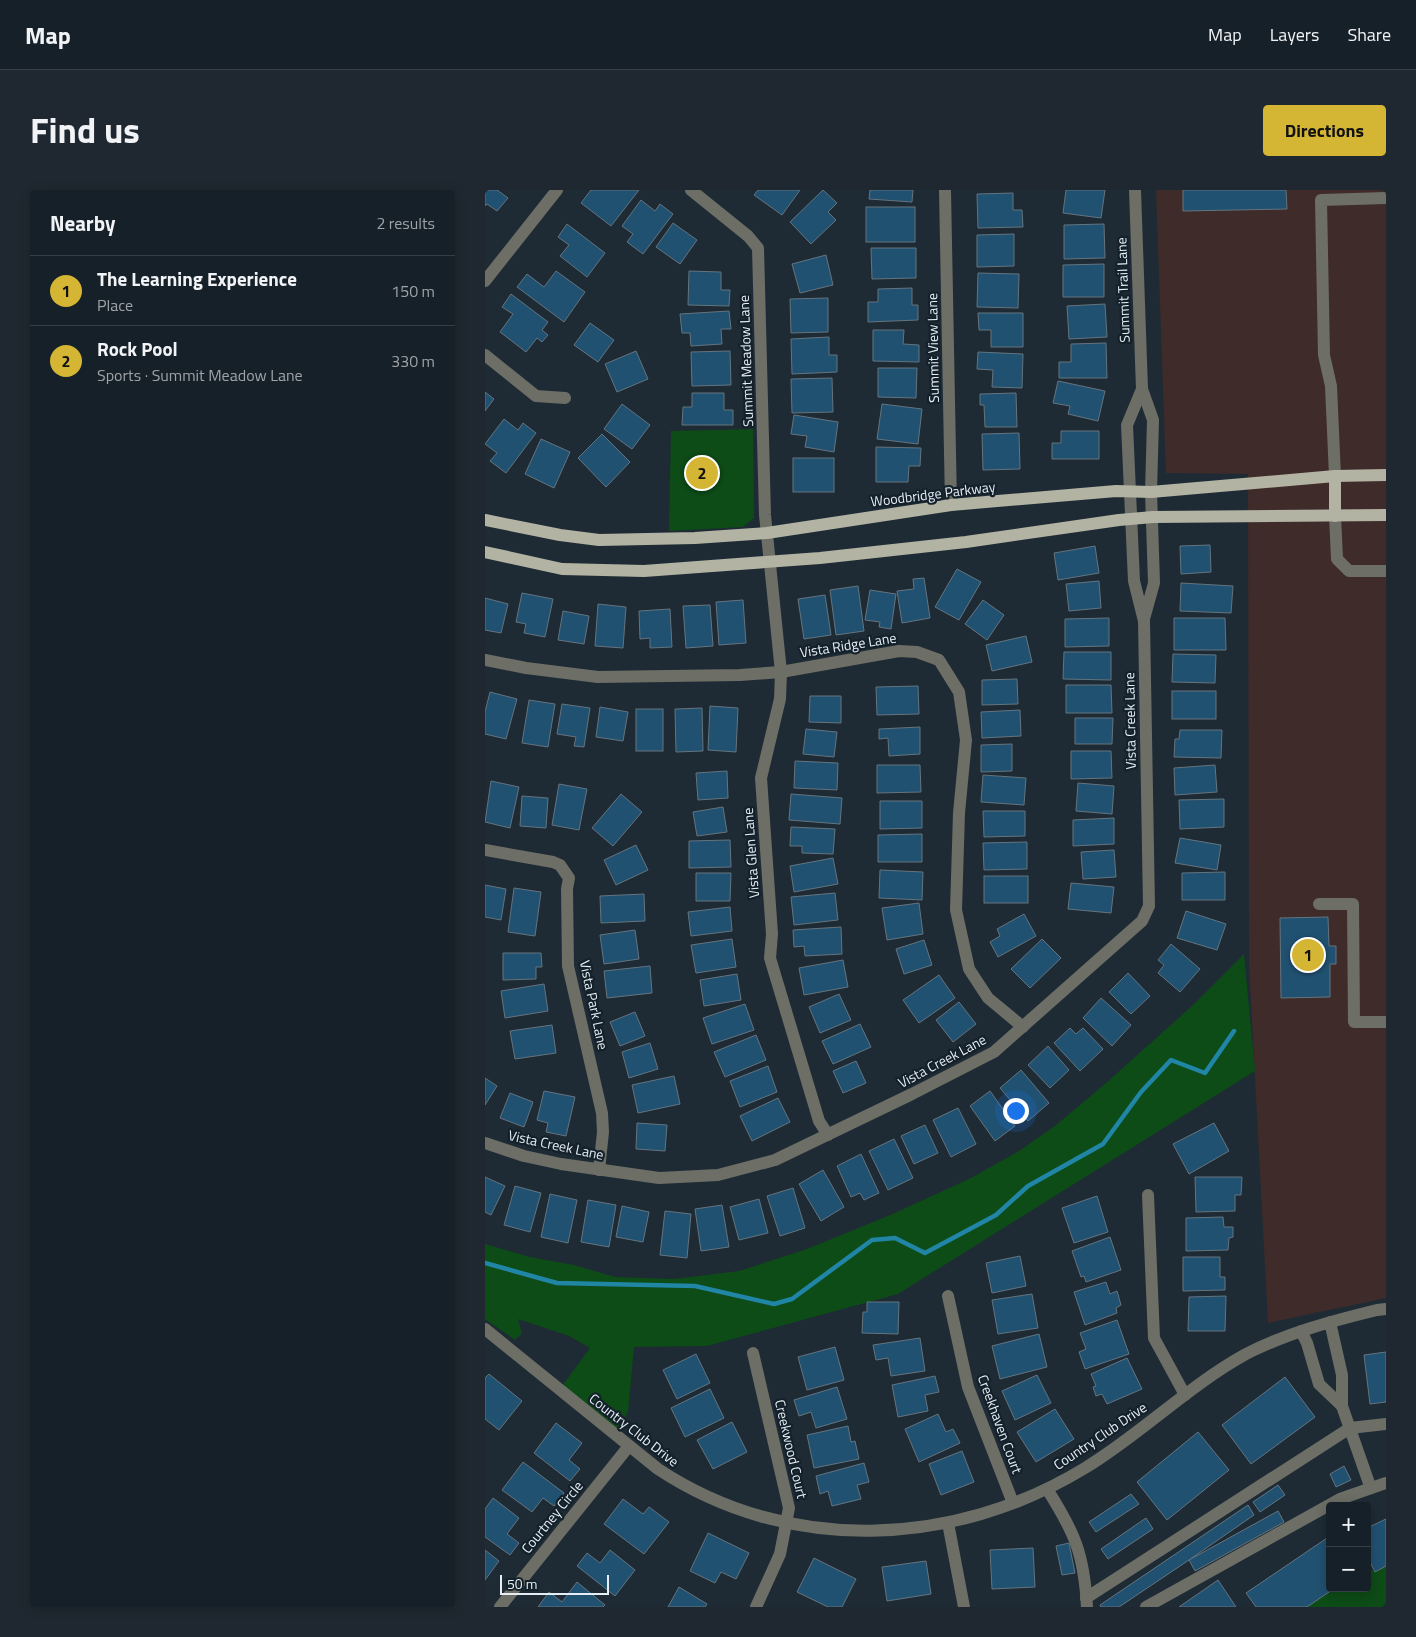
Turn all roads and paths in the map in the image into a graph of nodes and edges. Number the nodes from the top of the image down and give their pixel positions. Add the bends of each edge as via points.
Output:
1 (557, 190) edge
2 (691, 190) edge
3 (945, 190) edge
4 (1135, 190) edge
5 (1321, 195) edge
6 (1386, 198) edge
7 (485, 281) edge
8 (485, 355) edge
9 (1142, 389) junction
10 (565, 398) dead end
11 (1386, 475) edge
12 (1335, 476) junction
13 (1131, 491) junction
14 (1151, 492) junction
15 (951, 505) junction
16 (1386, 515) edge
17 (1335, 516) junction
18 (1153, 517) junction
19 (1132, 518) junction
20 (485, 520) edge
21 (767, 533) junction
22 (485, 552) edge
23 (769, 563) junction
24 (1386, 571) edge
25 (1144, 620) junction
26 (485, 660) edge
27 (781, 672) junction
28 (485, 850) edge
29 (1319, 904) dead end
30 (1386, 1022) edge
31 (1023, 1027) junction
32 (828, 1135) junction
33 (485, 1143) edge
34 (599, 1170) junction
35 (1148, 1195) dead end
36 (949, 1296) dead end
37 (1386, 1309) edge
38 (1331, 1322) junction
39 (485, 1329) edge
40 (1301, 1331) junction
41 (753, 1353) dead end
42 (1185, 1395) junction
43 (1342, 1406) junction
44 (1386, 1424) edge
45 (1350, 1428) junction
46 (629, 1446) junction
47 (1386, 1482) edge
48 (1370, 1486) junction
49 (1047, 1489) junction
50 (1013, 1503) junction
51 (787, 1524) junction
52 (948, 1524) junction
53 (1087, 1602) edge
54 (499, 1607) edge
55 (756, 1607) edge
56 (964, 1607) edge
57 (1146, 1607) edge

1 - 7 street
2 - 21 street, Summit Meadow Lane via 748,236 758,248
3 - 15 street, Summit View Lane
4 - 9 street, Summit Trail Lane
5 - 6 street
5 - 12 street via 1324,355 1331,386
8 - 10 street via 536,396
9 - 13 street, Summit Trail Lane via 1127,424
9 - 14 street, Summit Trail Lane via 1153,420
11 - 12 main road, Woodbridge Parkway
12 - 14 main road, Woodbridge Parkway
12 - 17 main road
13 - 14 main road, Woodbridge Parkway
13 - 15 main road, Woodbridge Parkway
13 - 19 street, Summit Trail Lane
14 - 18 street, Summit Trail Lane
15 - 21 main road, Woodbridge Parkway
16 - 17 main road
17 - 18 main road
17 - 24 street via 1337,559 1349,571
18 - 19 main road
18 - 25 street, Vista Creek Lane via 1154,583
19 - 23 main road via 965,542
19 - 25 street, Vista Creek Lane via 1134,581
20 - 21 main road, Woodbridge Parkway via 599,540
21 - 23 street, Summit Meadow Lane
22 - 23 main road via 562,568 621,572
23 - 27 street, Vista Glen Lane
25 - 31 street, Vista Creek Lane via 1147,914 1129,934
26 - 27 street, Vista Ridge Lane via 598,676
27 - 31 street, Vista Ridge Lane via 899,651 917,652 939,660 959,692 966,740 959,813 956,910 969,969 988,998
27 - 32 street, Vista Glen Lane via 780,699 761,778 772,934 770,958 819,1121
28 - 34 street, Vista Park Lane via 553,862 560,865 569,878 568,966 602,1114
29 - 30 street via 1353,904 1354,1022
31 - 32 street, Vista Creek Lane via 994,1052
32 - 34 street, Vista Creek Lane via 775,1160 718,1175 659,1178
33 - 34 street, Vista Creek Lane via 524,1156
35 - 42 street via 1154,1338
36 - 50 street, Creekhaven Court via 968,1387
37 - 38 street, Country Club Drive
38 - 40 street, Country Club Drive
38 - 43 street via 1342,1375
39 - 46 street, Country Club Drive
40 - 42 street, Country Club Drive via 1245,1355
40 - 43 street via 1319,1384
41 - 51 street, Creekwood Court via 789,1502
42 - 49 street, Country Club Drive via 1085,1468
43 - 45 street
44 - 45 street
45 - 48 street
45 - 53 street
46 - 51 street, Country Club Drive via 658,1469 694,1490 745,1512
46 - 54 street, Courtney Circle
47 - 48 street
48 - 57 street via 1340,1499
49 - 50 street, Country Club Drive
49 - 53 street via 1079,1548
50 - 52 street, Country Club Drive
51 - 52 street, Country Club Drive via 863,1533
51 - 55 street, Creekwood Court via 780,1554
52 - 56 street

